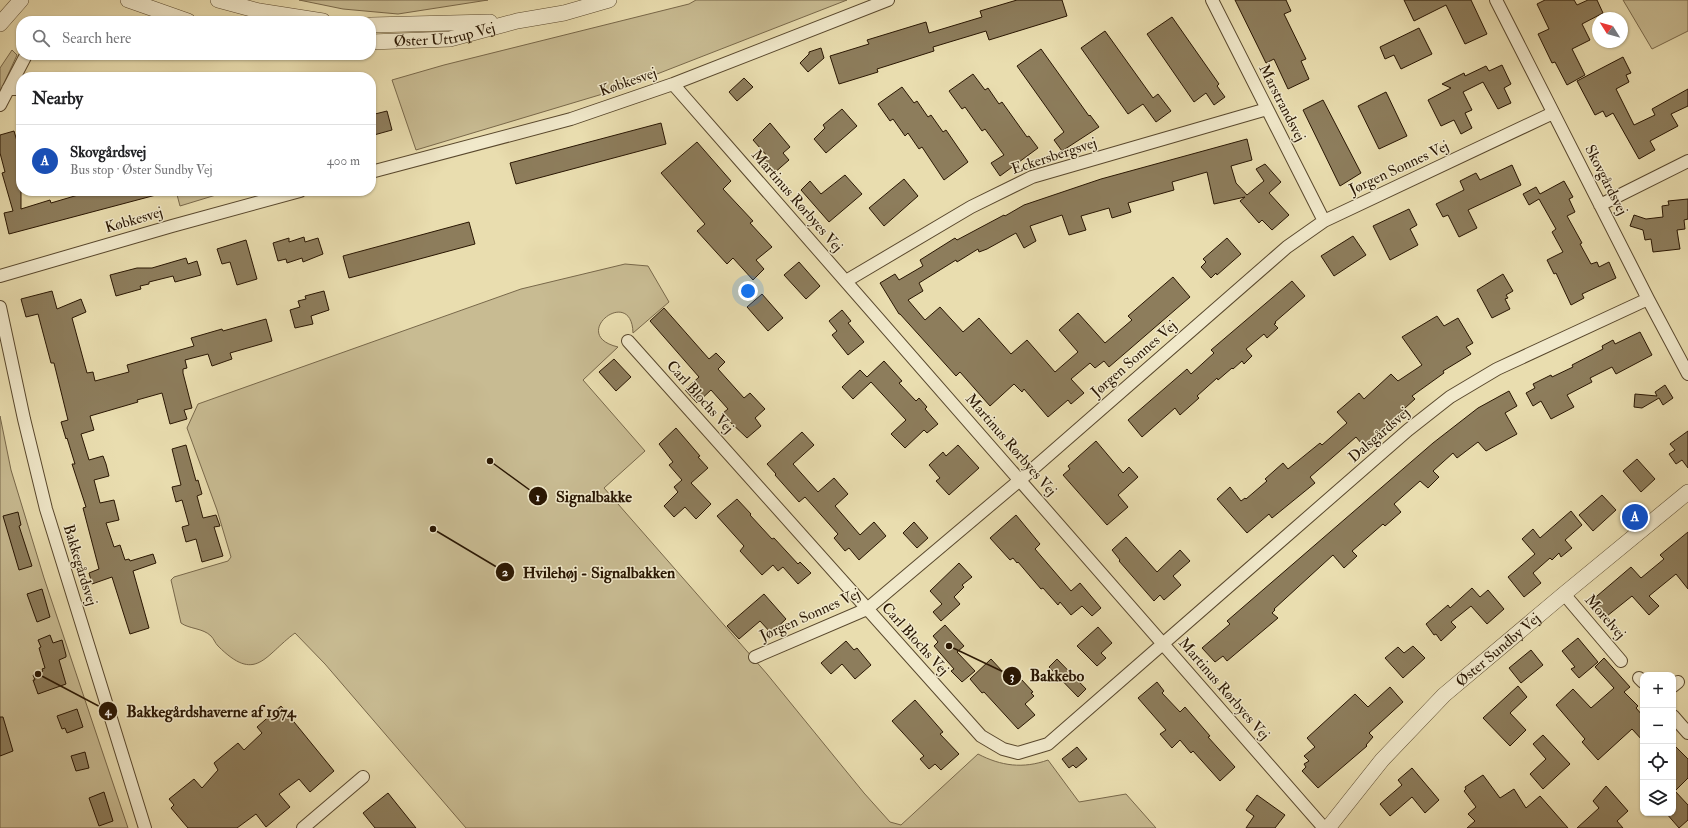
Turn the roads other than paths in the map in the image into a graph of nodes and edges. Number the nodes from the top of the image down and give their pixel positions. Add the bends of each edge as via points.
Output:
1 (21, 0) edge
2 (128, 0) edge
3 (218, 0) edge
4 (609, 0) edge
5 (888, 0) edge
6 (1212, 0) edge
7 (1496, 0) edge
8 (174, 16) edge
9 (291, 16) edge
10 (517, 21) junction
11 (0, 24) edge
12 (376, 25) edge
13 (376, 42) edge
14 (23, 60) edge
15 (17, 72) edge
16 (16, 74) edge
17 (673, 84) junction
18 (16, 88) edge
19 (8, 89) junction
20 (0, 105) edge
21 (1267, 109) junction
22 (1553, 113) junction
23 (1688, 161) edge
24 (376, 171) edge
25 (282, 196) edge
26 (1600, 204) junction
27 (1324, 221) junction
28 (0, 276) edge
29 (846, 281) junction
30 (1648, 299) junction
31 (0, 307) edge
32 (628, 341) dead end
33 (1688, 372) edge
34 (1020, 479) junction
35 (1688, 492) edge
36 (1564, 594) junction
37 (867, 610) junction
38 (1164, 644) junction
39 (755, 657) dead end
40 (1621, 661) dead end
41 (1676, 719) edge
42 (1688, 733) edge
43 (363, 777) dead end
44 (145, 828) edge
45 (303, 828) edge
46 (1324, 828) edge
47 (1328, 828) edge

1 - 11 street
2 - 8 street
3 - 9 street
4 - 10 street, Øster Uttrup Vej via 564,13
5 - 17 street, Købkesvej
6 - 21 street, Marstrandsvej
7 - 22 street, Skovgårdsvej
10 - 12 street, Øster Uttrup Vej
10 - 13 street, Øster Uttrup Vej via 450,39
14 - 15 street
16 - 19 street
17 - 24 street, Købkesvej via 571,120
17 - 29 street, Martinus Rørbyes Vej
18 - 19 street
19 - 20 street
21 - 27 street, Marstrandsvej
21 - 29 street, Eckersbergsvej via 1032,177 971,207
22 - 26 street, Skovgårdsvej
22 - 27 street, Jørgen Sonnes Vej
23 - 26 street
25 - 28 street, Købkesvej
26 - 30 street, Skovgårdsvej
27 - 34 street, Jørgen Sonnes Vej via 1286,247
29 - 34 street, Martinus Rørbyes Vej
30 - 33 street, Skovgårdsvej
30 - 38 street, Dalsgårdsvej via 1497,369 1450,397 1408,430
31 - 44 street, Bakkegårdsvej via 46,510
32 - 37 street, Carl Blochs Vej
34 - 37 street, Jørgen Sonnes Vej
34 - 38 street, Martinus Rørbyes Vej
35 - 36 street, Øster Sundby Vej
36 - 40 street, Morelvej
36 - 47 street, Øster Sundby Vej via 1444,695 1382,760
37 - 38 street, Carl Blochs Vej via 981,736 1003,749 1018,753 1048,744
37 - 39 street, Jørgen Sonnes Vej
38 - 46 street, Martinus Rørbyes Vej
41 - 42 street
43 - 45 street

